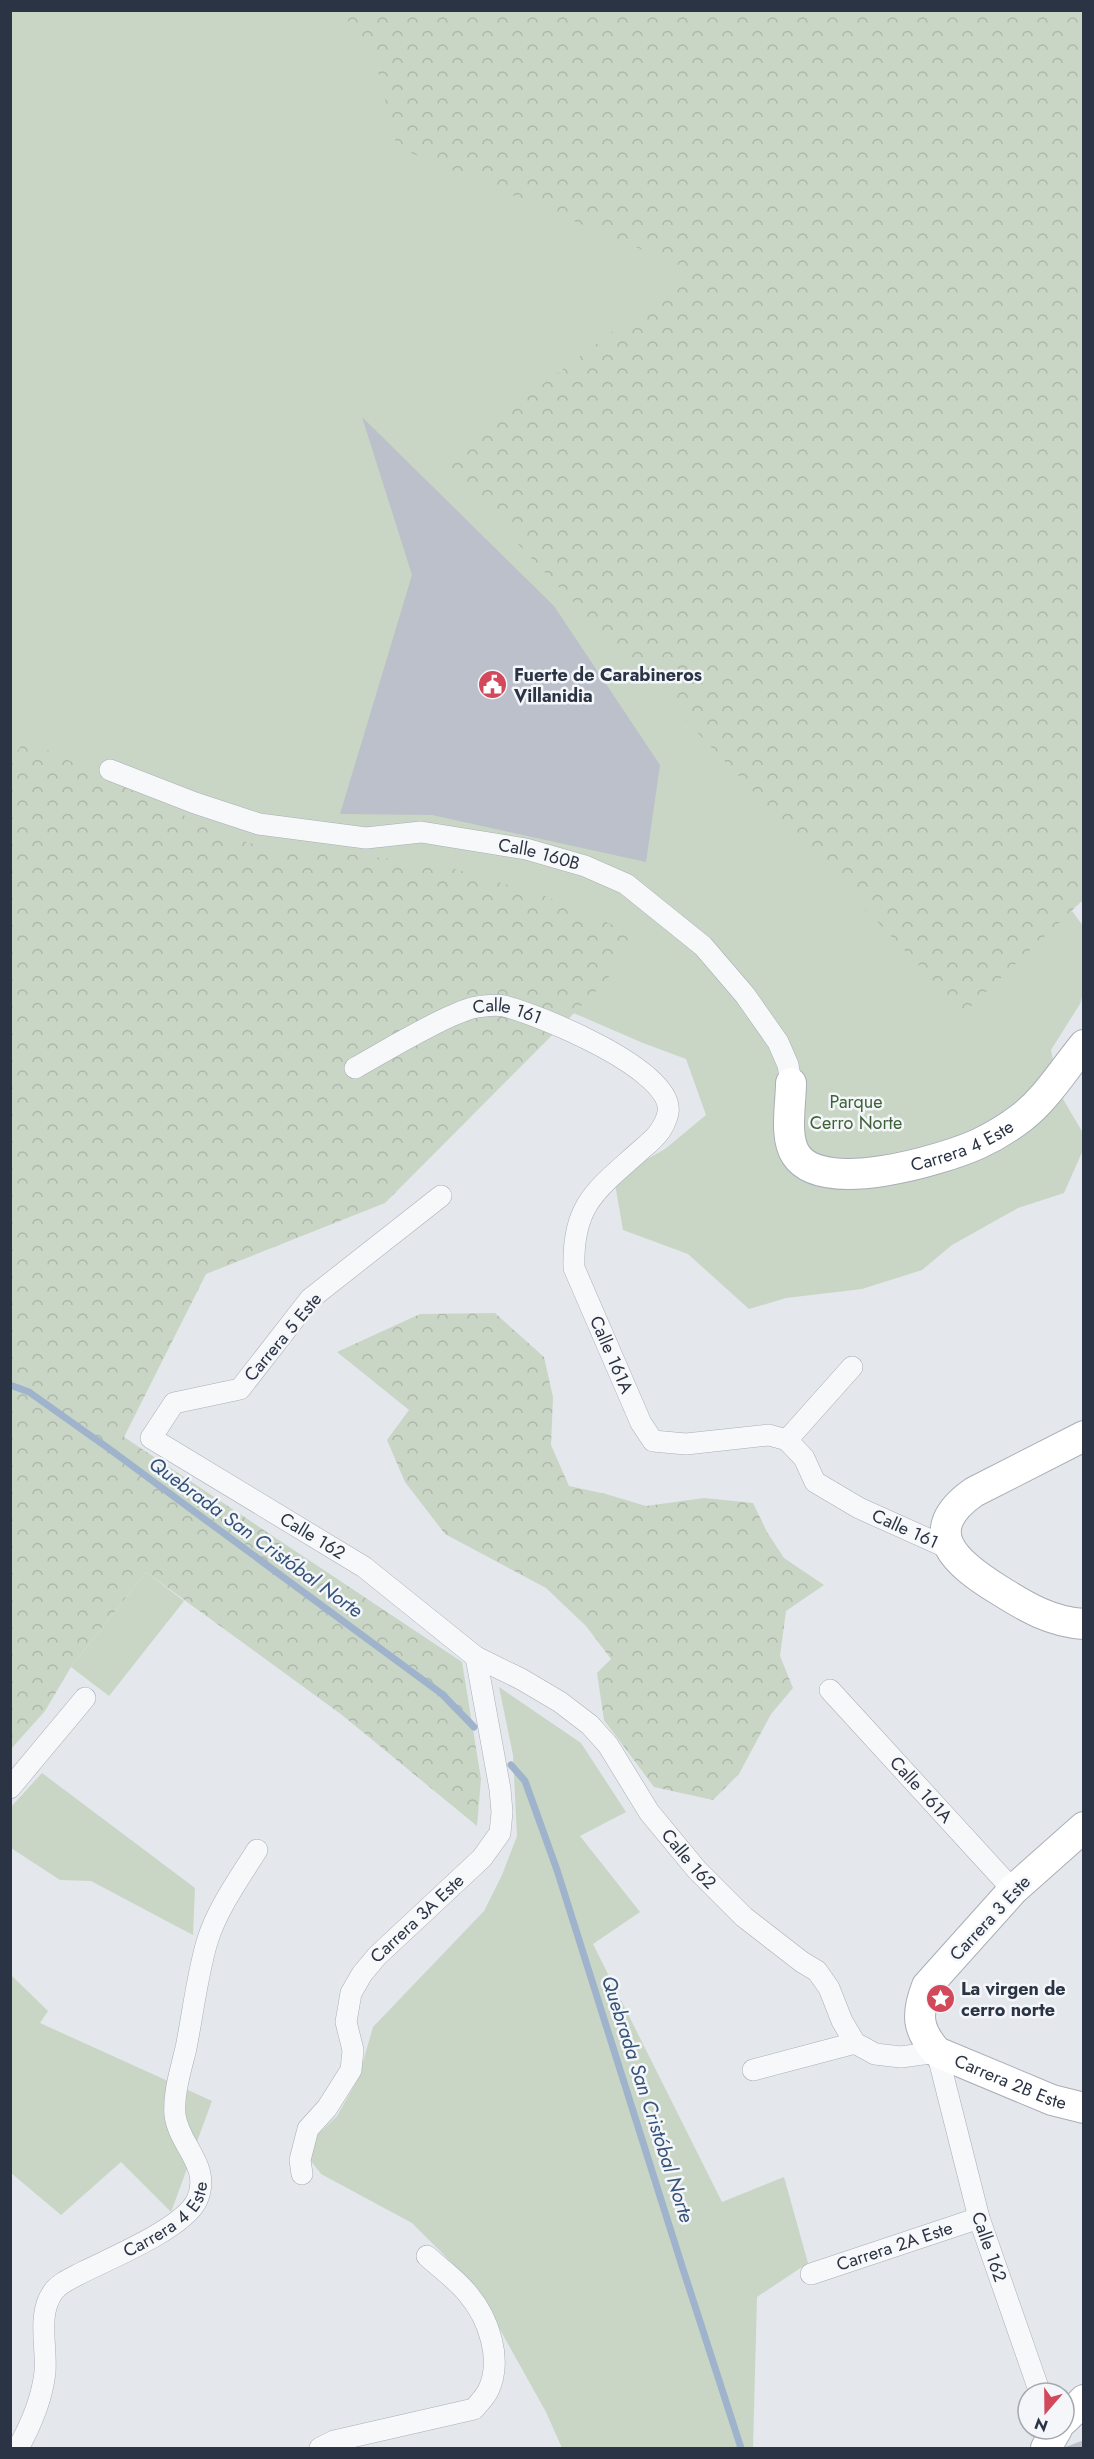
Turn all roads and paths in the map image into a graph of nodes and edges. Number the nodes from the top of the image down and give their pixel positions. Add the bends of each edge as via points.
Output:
1 (110, 770) dead end
2 (1083, 1045) edge
3 (355, 1068) dead end
4 (791, 1083) joint
5 (805, 1165) joint
6 (441, 1196) dead end
7 (574, 1268) joint
8 (852, 1367) dead end
9 (1083, 1436) edge
10 (150, 1438) joint
11 (788, 1440) junction
12 (948, 1548) junction
13 (1075, 1624) edge
14 (476, 1657) junction
15 (830, 1690) dead end
16 (85, 1698) dead end
17 (10, 1788) edge
18 (1083, 1827) edge
19 (257, 1850) dead end
20 (1013, 1890) junction
21 (855, 2043) junction
22 (937, 2052) junction
23 (753, 2070) dead end
24 (1083, 2108) edge
25 (302, 2174) dead end
26 (979, 2218) junction
27 (427, 2256) dead end
28 (811, 2274) dead end
29 (1036, 2381) edge
30 (18, 2448) edge
31 (320, 2448) edge

1 - 4 street, Calle 160B via 259,824 366,838 421,832 526,849 585,866 626,884 703,946 745,995 778,1042
2 - 5 street, Carrera 4 Este via 1024,1116 977,1144 879,1172 821,1173
3 - 7 street, Calle 161 via 473,1007 501,1005 543,1018 590,1041 655,1084 668,1111 660,1133 593,1194 580,1215 573,1242
4 - 5 street, Calle 160B via 790,1138 795,1154
6 - 10 street, Carrera 5 Este via 310,1299 240,1389 174,1403
7 - 11 street, Calle 161A via 640,1423 653,1441 686,1444 769,1435
8 - 11 street
9 - 12 street via 959,1502 949,1517
10 - 14 street, Calle 162 via 364,1567
11 - 12 street, Calle 161 via 804,1458 815,1482 840,1498
12 - 13 street, Calle 161 via 977,1577 1036,1612
14 - 21 street, Calle 162 via 560,1702 590,1725 608,1745 649,1812 697,1870 744,1917 818,1971
14 - 25 street, Carrera 3A Este via 500,1789 500,1833 482,1858 377,1956 351,1994 346,2022 353,2050 351,2070 308,2129 300,2160
15 - 20 street, Calle 161A
16 - 17 street
18 - 20 street, Carrera 3 Este
19 - 30 street, Carrera 4 Este via 221,1909 207,1941 175,2099 178,2130 200,2169 196,2200 167,2229 53,2291 46,2306 45,2371 39,2400
20 - 22 street, Carrera 3 Este via 927,1986 920,2003 919,2022 925,2039
21 - 22 street via 875,2054 901,2057
21 - 23 street
22 - 24 street, Carrera 2B Este via 1052,2100
22 - 26 street, Calle 162
26 - 28 street, Carrera 2A Este
26 - 29 street, Calle 162
27 - 31 street via 468,2294 486,2322 493,2353 488,2391 474,2409 334,2441

